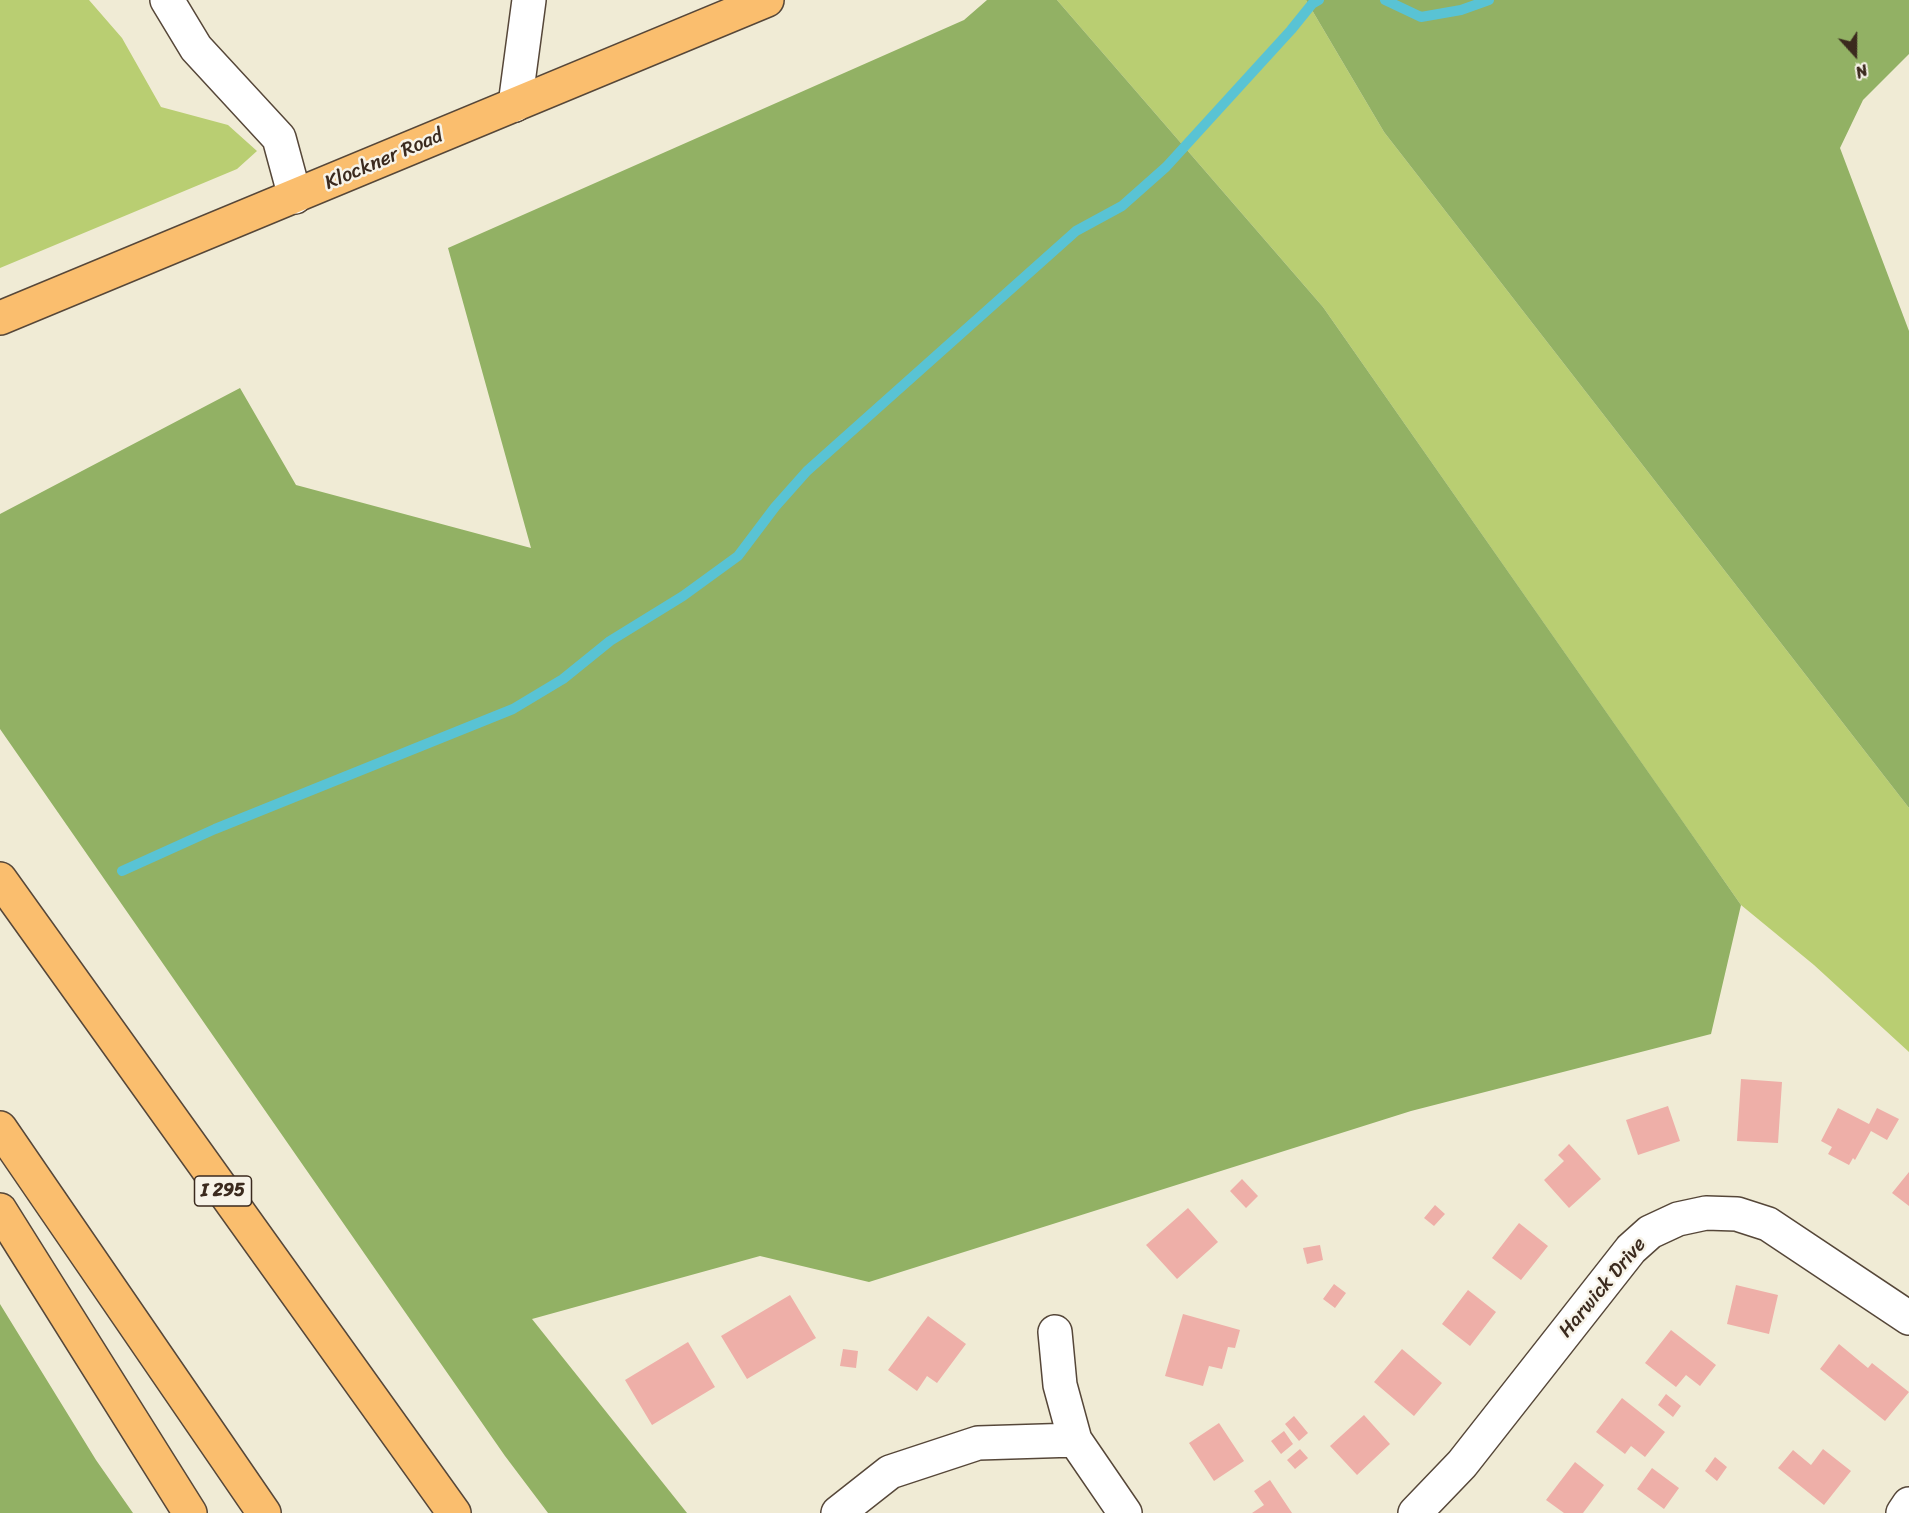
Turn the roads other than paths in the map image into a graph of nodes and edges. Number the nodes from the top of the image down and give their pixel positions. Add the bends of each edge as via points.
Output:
1 (167, 0) edge
2 (767, 0) edge
3 (530, 2) edge
4 (515, 105) junction
5 (295, 197) junction
6 (0, 318) edge
7 (0, 879) edge
8 (0, 1128) edge
9 (0, 1210) edge
10 (1909, 1318) edge
11 (1055, 1332) dead end
12 (1075, 1440) junction
13 (1909, 1504) edge
14 (453, 1510) edge
15 (190, 1513) edge
16 (264, 1513) edge
17 (838, 1513) edge
18 (1125, 1513) edge
19 (1415, 1513) edge
20 (1903, 1513) edge

1 - 5 street via 196,48 279,138
2 - 4 main road, Klockner Road
3 - 4 street
4 - 5 main road, Klockner Road
5 - 6 main road, Klockner Road
7 - 14 main road, I 295
8 - 16 main road
9 - 15 main road
10 - 19 street, Harwick Drive via 1768,1224 1737,1214 1706,1213 1678,1219 1650,1232 1631,1249 1462,1464
11 - 12 street via 1060,1385
12 - 17 street via 978,1443 890,1472
12 - 18 street
13 - 20 street

